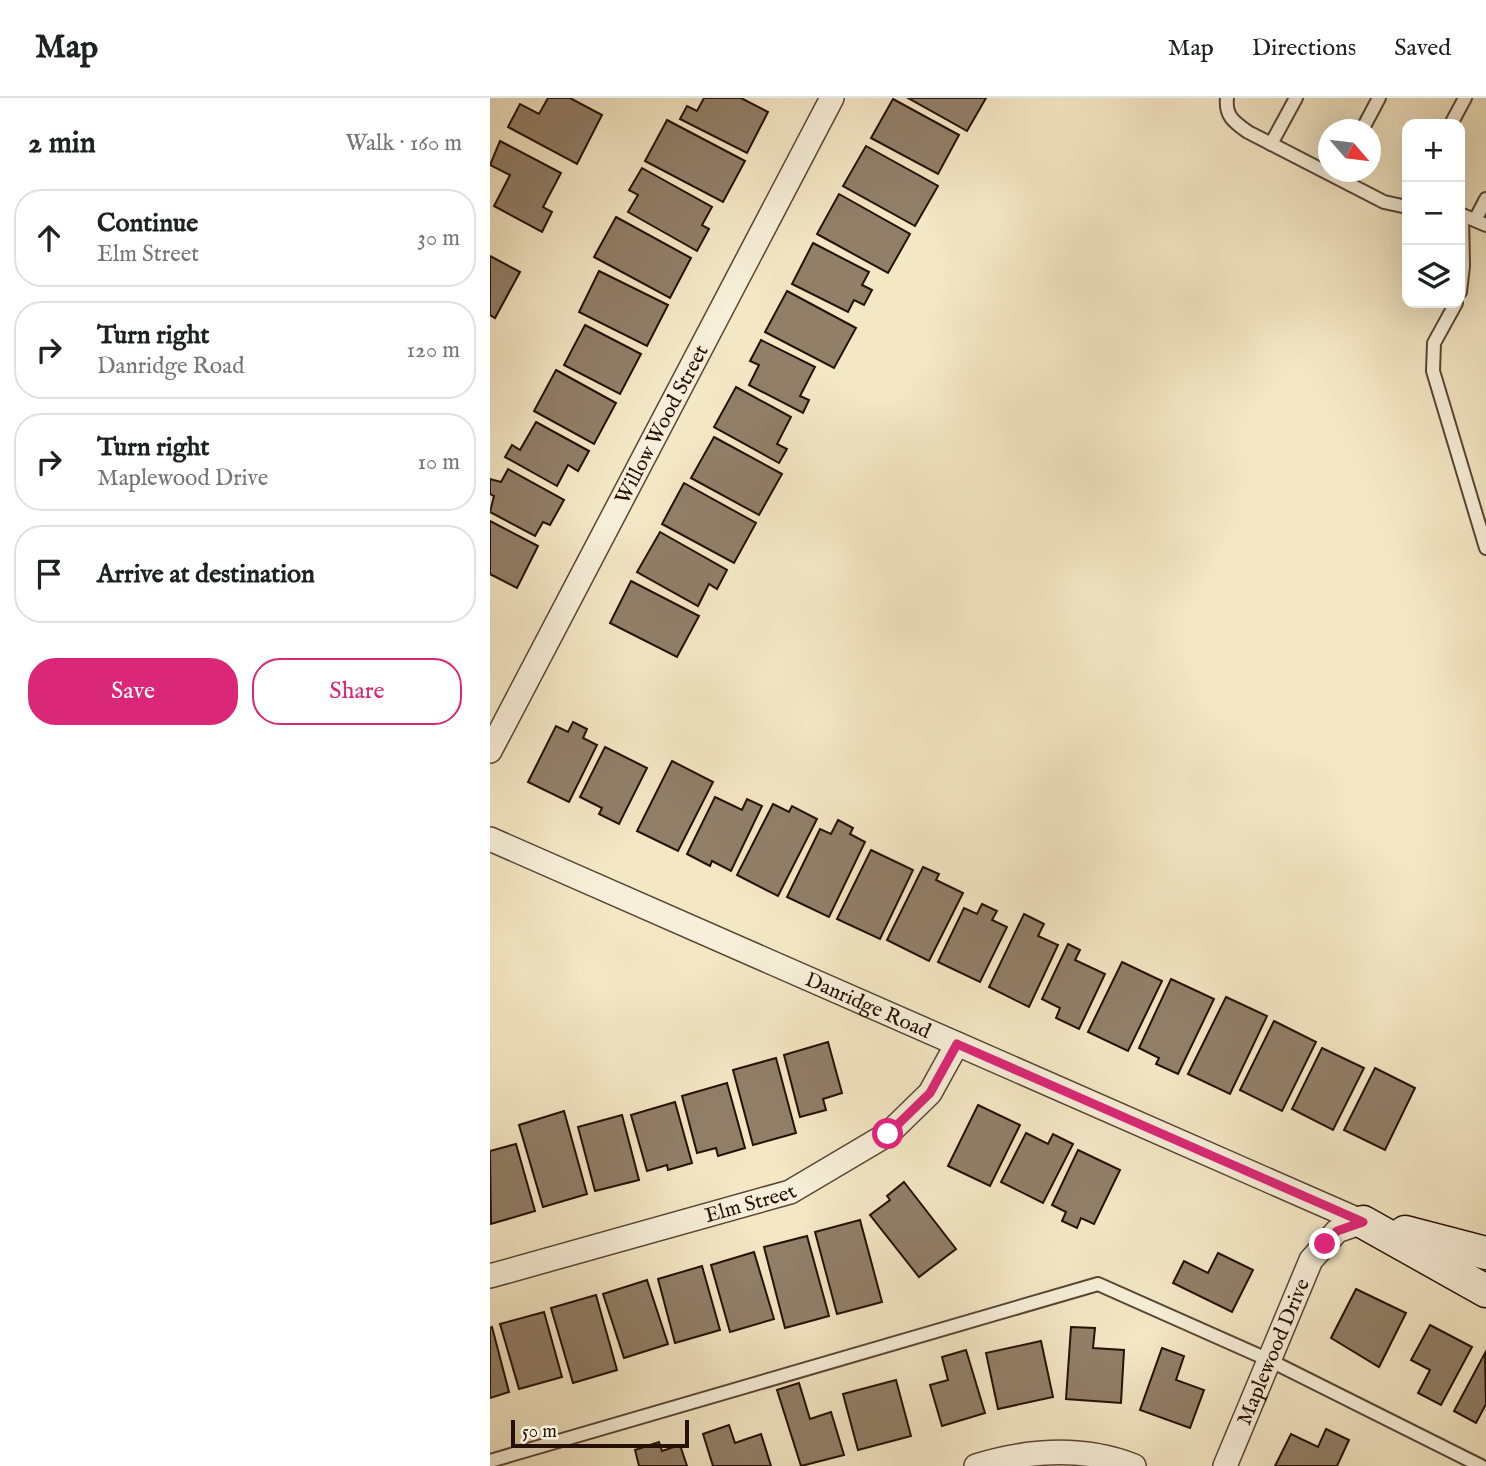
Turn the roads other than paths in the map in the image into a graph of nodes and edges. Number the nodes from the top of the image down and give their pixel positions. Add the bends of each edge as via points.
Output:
1 (832, 98) edge
2 (1227, 98) edge
3 (1296, 98) edge
4 (1379, 98) edge
5 (1465, 98) edge
6 (1368, 119) edge
7 (1454, 119) edge
8 (1271, 144) junction
9 (1318, 165) edge
10 (1350, 182) edge
11 (1486, 199) edge
12 (1402, 206) edge
13 (1471, 219) edge
14 (1465, 254) edge
15 (1453, 308) edge
16 (1486, 548) edge
17 (490, 751) edge
18 (490, 839) edge
19 (957, 1044) junction
20 (1363, 1222) junction
21 (1486, 1253) edge
22 (490, 1276) edge
23 (1486, 1291) edge
24 (1269, 1360) junction
25 (490, 1461) edge
26 (976, 1466) edge
27 (1134, 1466) edge
28 (1225, 1466) edge
29 (1481, 1466) edge

1 - 17 street, Willow Wood Street
2 - 8 lane via 1226,110 1232,120
3 - 8 lane
4 - 6 lane
5 - 7 lane
8 - 9 lane
10 - 12 lane via 1384,202
11 - 13 lane
13 - 14 lane
15 - 16 lane via 1434,343 1433,371
18 - 19 street, Danridge Road
19 - 20 street, Danridge Road
19 - 22 street, Elm Street via 930,1093 888,1134 790,1192
20 - 21 street, Danridge Road
20 - 23 street, Danridge Road
20 - 24 street, Maplewood Drive via 1337,1231 1311,1260
24 - 25 lane via 1098,1284
24 - 28 street, Maplewood Drive
24 - 29 lane
26 - 27 street via 1065,1451

